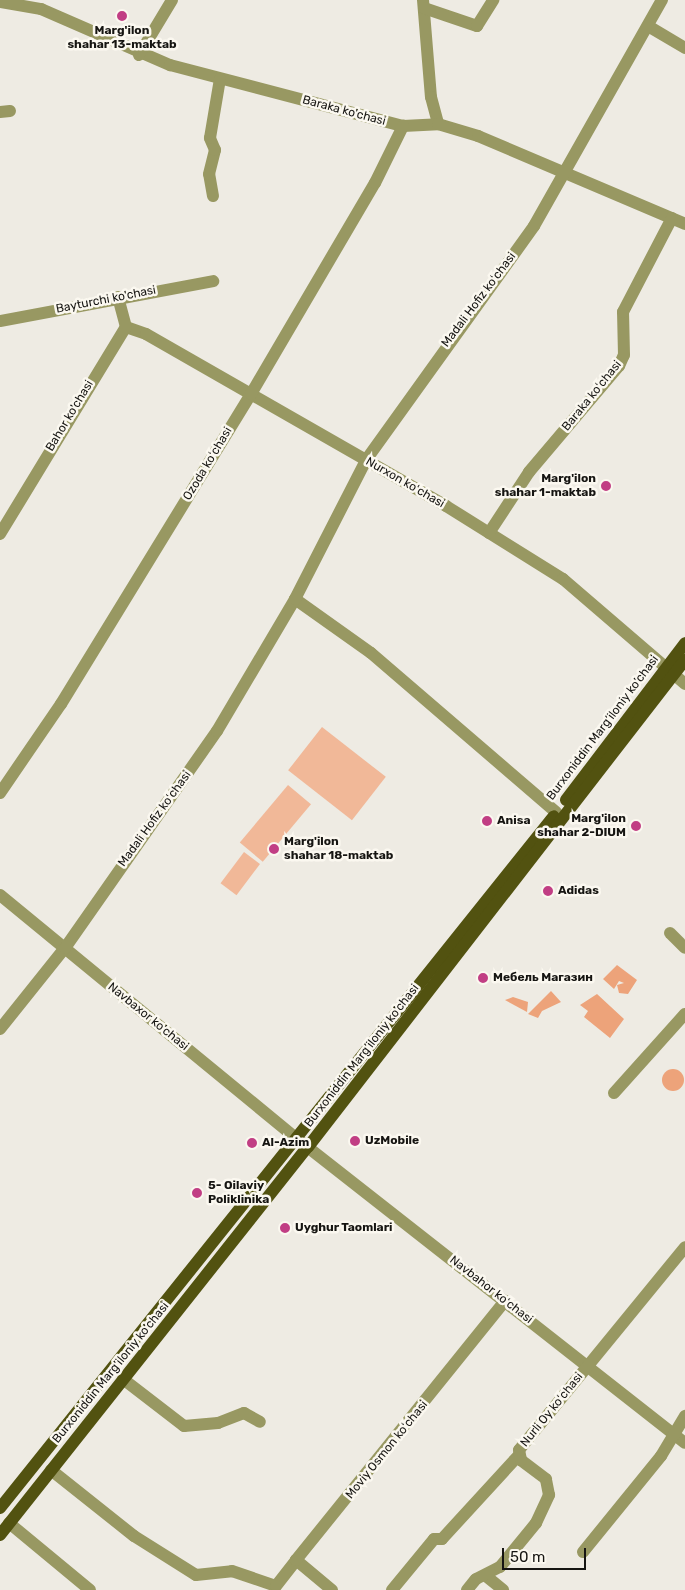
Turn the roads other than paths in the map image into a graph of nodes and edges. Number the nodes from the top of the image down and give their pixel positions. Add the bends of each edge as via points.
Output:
1 (172, 0) edge
2 (493, 0) edge
3 (662, 0) edge
4 (0, 2) edge
5 (424, 4) edge
6 (648, 26) junction
7 (685, 48) edge
8 (139, 55) junction
9 (220, 79) junction
10 (438, 124) junction
11 (403, 126) junction
12 (566, 170) junction
13 (213, 196) dead end
14 (672, 218) junction
15 (685, 224) edge
16 (212, 281) dead end
17 (118, 297) junction
18 (0, 321) edge
19 (126, 327) junction
20 (251, 394) junction
21 (366, 460) junction
22 (489, 533) junction
23 (0, 534) edge
24 (295, 599) junction
25 (685, 643) edge
26 (685, 660) edge
27 (670, 671) junction
28 (685, 684) edge
29 (0, 793) edge
30 (556, 812) junction
31 (0, 895) edge
32 (670, 933) dead end
33 (64, 948) junction
34 (685, 948) edge
35 (685, 1014) edge
36 (0, 1029) edge
37 (614, 1093) dead end
38 (296, 1138) junction
39 (308, 1147) junction
40 (685, 1247) edge
41 (505, 1301) junction
42 (588, 1365) junction
43 (124, 1379) junction
44 (685, 1416) edge
45 (260, 1422) dead end
46 (672, 1432) junction
47 (685, 1443) edge
48 (518, 1456) junction
49 (51, 1470) junction
50 (0, 1508) edge
51 (9, 1523) junction
52 (0, 1535) edge
53 (583, 1552) dead end
54 (296, 1560) junction
55 (486, 1576) junction
56 (90, 1590) edge
57 (332, 1590) edge
58 (392, 1590) edge
59 (467, 1590) edge
60 (503, 1590) edge

1 - 8 street
2 - 5 street via 477,26
3 - 6 street, Madali Hofiz koʻchasi
4 - 8 street, Baraka ko'chasi via 41,9
5 - 10 street via 431,97
6 - 7 street
6 - 12 street, Madali Hofiz koʻchasi
8 - 9 street, Baraka ko'chasi
9 - 11 street, Baraka ko'chasi
9 - 13 street via 210,138 215,150 208,174
10 - 11 street, Baraka ko'chasi
10 - 12 street, Baraka ko'chasi
11 - 20 street, Ozoda koʻchasi via 374,183
12 - 14 street, Baraka ko'chasi
12 - 21 street, Madali Hofiz koʻchasi via 534,226
14 - 15 street, Baraka ko'chasi
14 - 22 street, Baraka koʻchasi via 624,312 624,355 619,366 529,472
16 - 17 street, Bayturchi ko'chasi
17 - 18 street, Bayturchi ko'chasi
17 - 19 street
19 - 20 street, Nurxon koʻchasi via 146,334
19 - 23 street, Bahor ko'chasi
20 - 21 street, Nurxon koʻchasi
20 - 29 street, Ozoda koʻchasi via 61,704
21 - 22 street, Nurxon koʻchasi
21 - 24 street, Madali Hofiz koʻchasi
22 - 27 street, Nurxon koʻchasi via 603,609
24 - 30 street via 371,653
24 - 33 street, Madali Hofiz koʻchasi via 217,731
25 - 27 main road, Burxoniddin Marg’iloniy ko’chasi
26 - 27 main road, Burxoniddin Marg’iloniy ko’chasi
27 - 28 street, Nurxon koʻchasi
27 - 30 main road, Burxoniddin Marg’iloniy ko’chasi
27 - 39 main road, Burxoniddin Marg’iloniy ko’chasi
30 - 38 main road, Burxoniddin Marg’iloniy ko’chasi
31 - 33 street, Navbaxor ko’chasi
32 - 34 street
33 - 36 street, Madali Hofiz koʻchasi
33 - 38 street, Navbaxor ko’chasi
35 - 37 street
38 - 39 street, Navbahor koʻchasi
38 - 50 main road, Burxoniddin Marg’iloniy ko’chasi
39 - 41 street, Navbahor koʻchasi
39 - 43 main road, Burxoniddin Marg’iloniy ko’chasi
40 - 42 street, Nurli Oy koʻchasi
41 - 42 street, Navbahor koʻchasi
41 - 54 street, Moviy Osmon koʻchasi
42 - 46 street, Navbahor koʻchasi
42 - 48 street, Nurli Oy koʻchasi
43 - 45 street via 184,1426 218,1423 244,1413
43 - 49 main road, Burxoniddin Marg’iloniy ko’chasi
44 - 46 street
46 - 47 street, Navbahor koʻchasi
46 - 53 street via 661,1456
48 - 55 street, Nurli Oy koʻchasi via 546,1479 549,1495 536,1523 500,1567
48 - 58 street via 442,1539 434,1539
49 - 51 main road, Burxoniddin Marg’iloniy ko’chasi
49 - 54 street, Moviy Osmon koʻchasi via 134,1536 196,1575 232,1571 276,1586
51 - 52 main road, Burxoniddin Marg’iloniy ko’chasi
51 - 56 street
54 - 57 street
55 - 59 street, Nurli Oy koʻchasi
55 - 60 street

